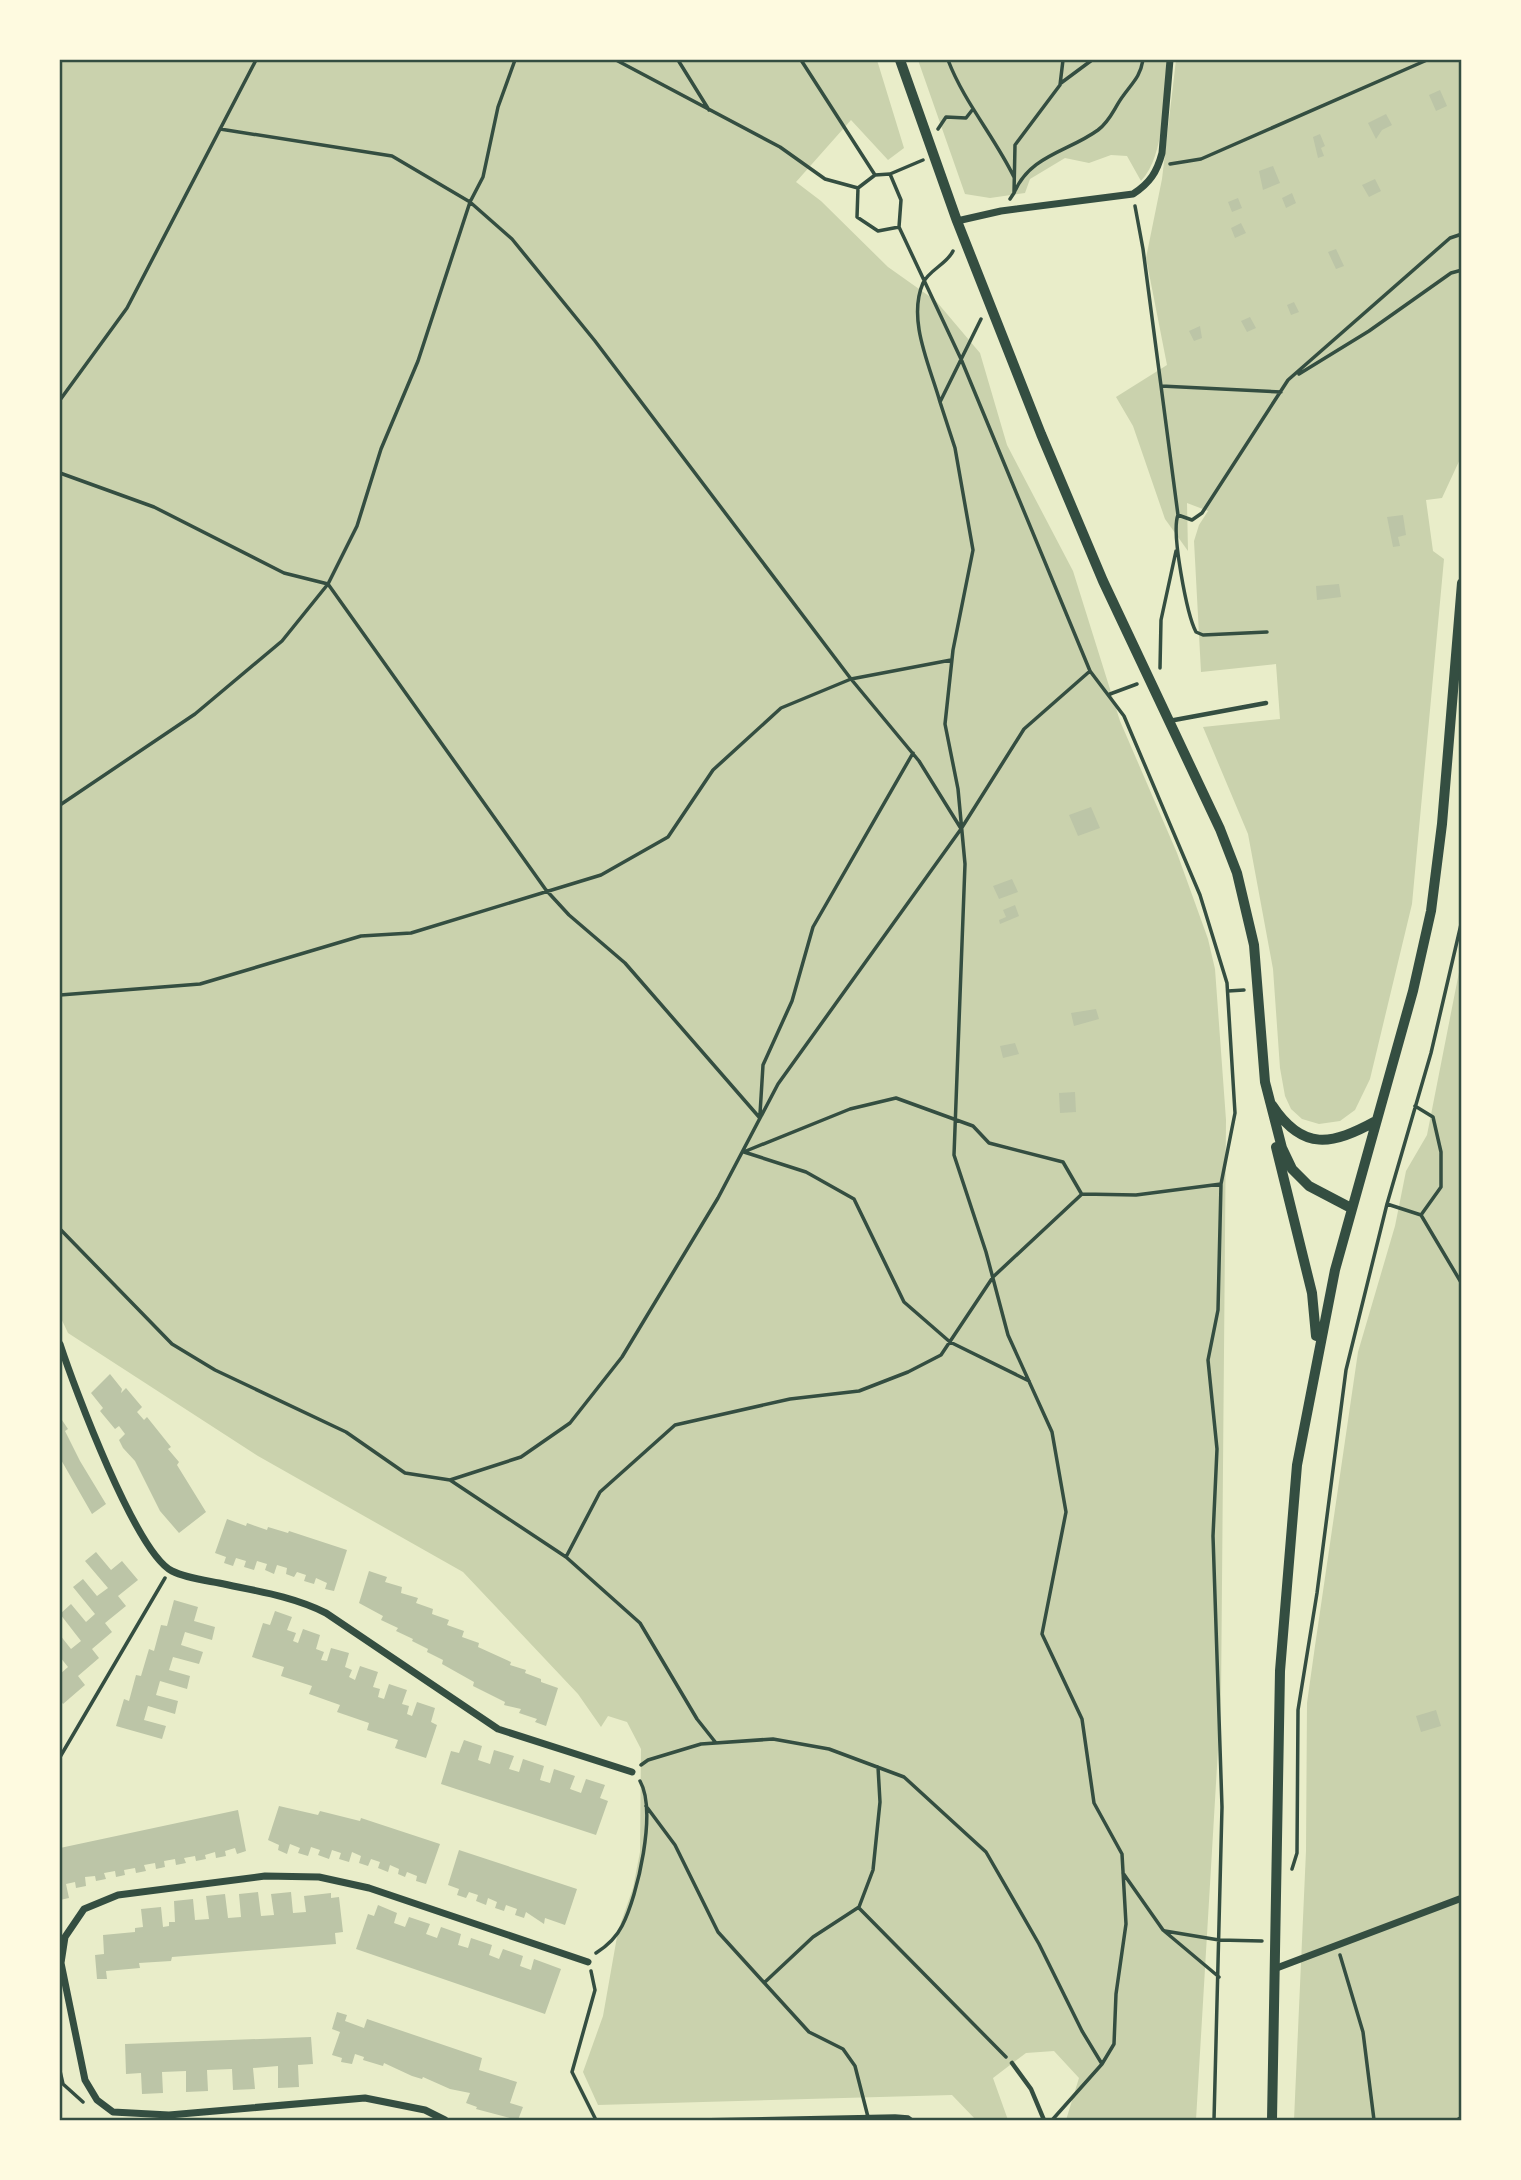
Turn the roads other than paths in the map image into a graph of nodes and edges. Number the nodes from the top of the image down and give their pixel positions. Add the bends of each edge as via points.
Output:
1 (900, 60) edge
2 (1170, 60) edge
3 (957, 222) junction
4 (1461, 583) edge
5 (1266, 703) dead end
6 (1168, 721) junction
7 (1268, 1100) junction
8 (1376, 1121) junction
9 (1351, 1208) junction
10 (60, 1344) edge
11 (1317, 1349) junction
12 (632, 1772) road end
13 (1461, 1898) edge
14 (588, 1962) road end
15 (1274, 1969) junction
16 (1012, 2063) road end
17 (168, 2118) edge
18 (445, 2120) edge
19 (1044, 2120) edge
20 (1272, 2120) edge

1 - 3 street
2 - 3 street via 1158,167 1147,184 1133,194 1001,211
3 - 6 street via 1041,434
4 - 8 street via 1431,911
5 - 6 lane
6 - 7 street via 1220,829 1244,896 1258,973
7 - 8 street via 1292,1128 1313,1140 1338,1139
7 - 9 street via 1292,1169 1309,1186
7 - 11 street via 1312,1293
8 - 9 street
9 - 11 street
10 - 12 street via 140,1534 170,1570 298,1600 326,1613 498,1729
11 - 15 street via 1297,1465 1283,1603
13 - 15 street
14 - 17 street via 369,1888 318,1877 265,1876 118,1895 84,1909 65,1937 61,1963 85,2080 113,2112
15 - 20 street
16 - 19 lane via 1031,2089
17 - 18 street via 365,2098 425,2110

